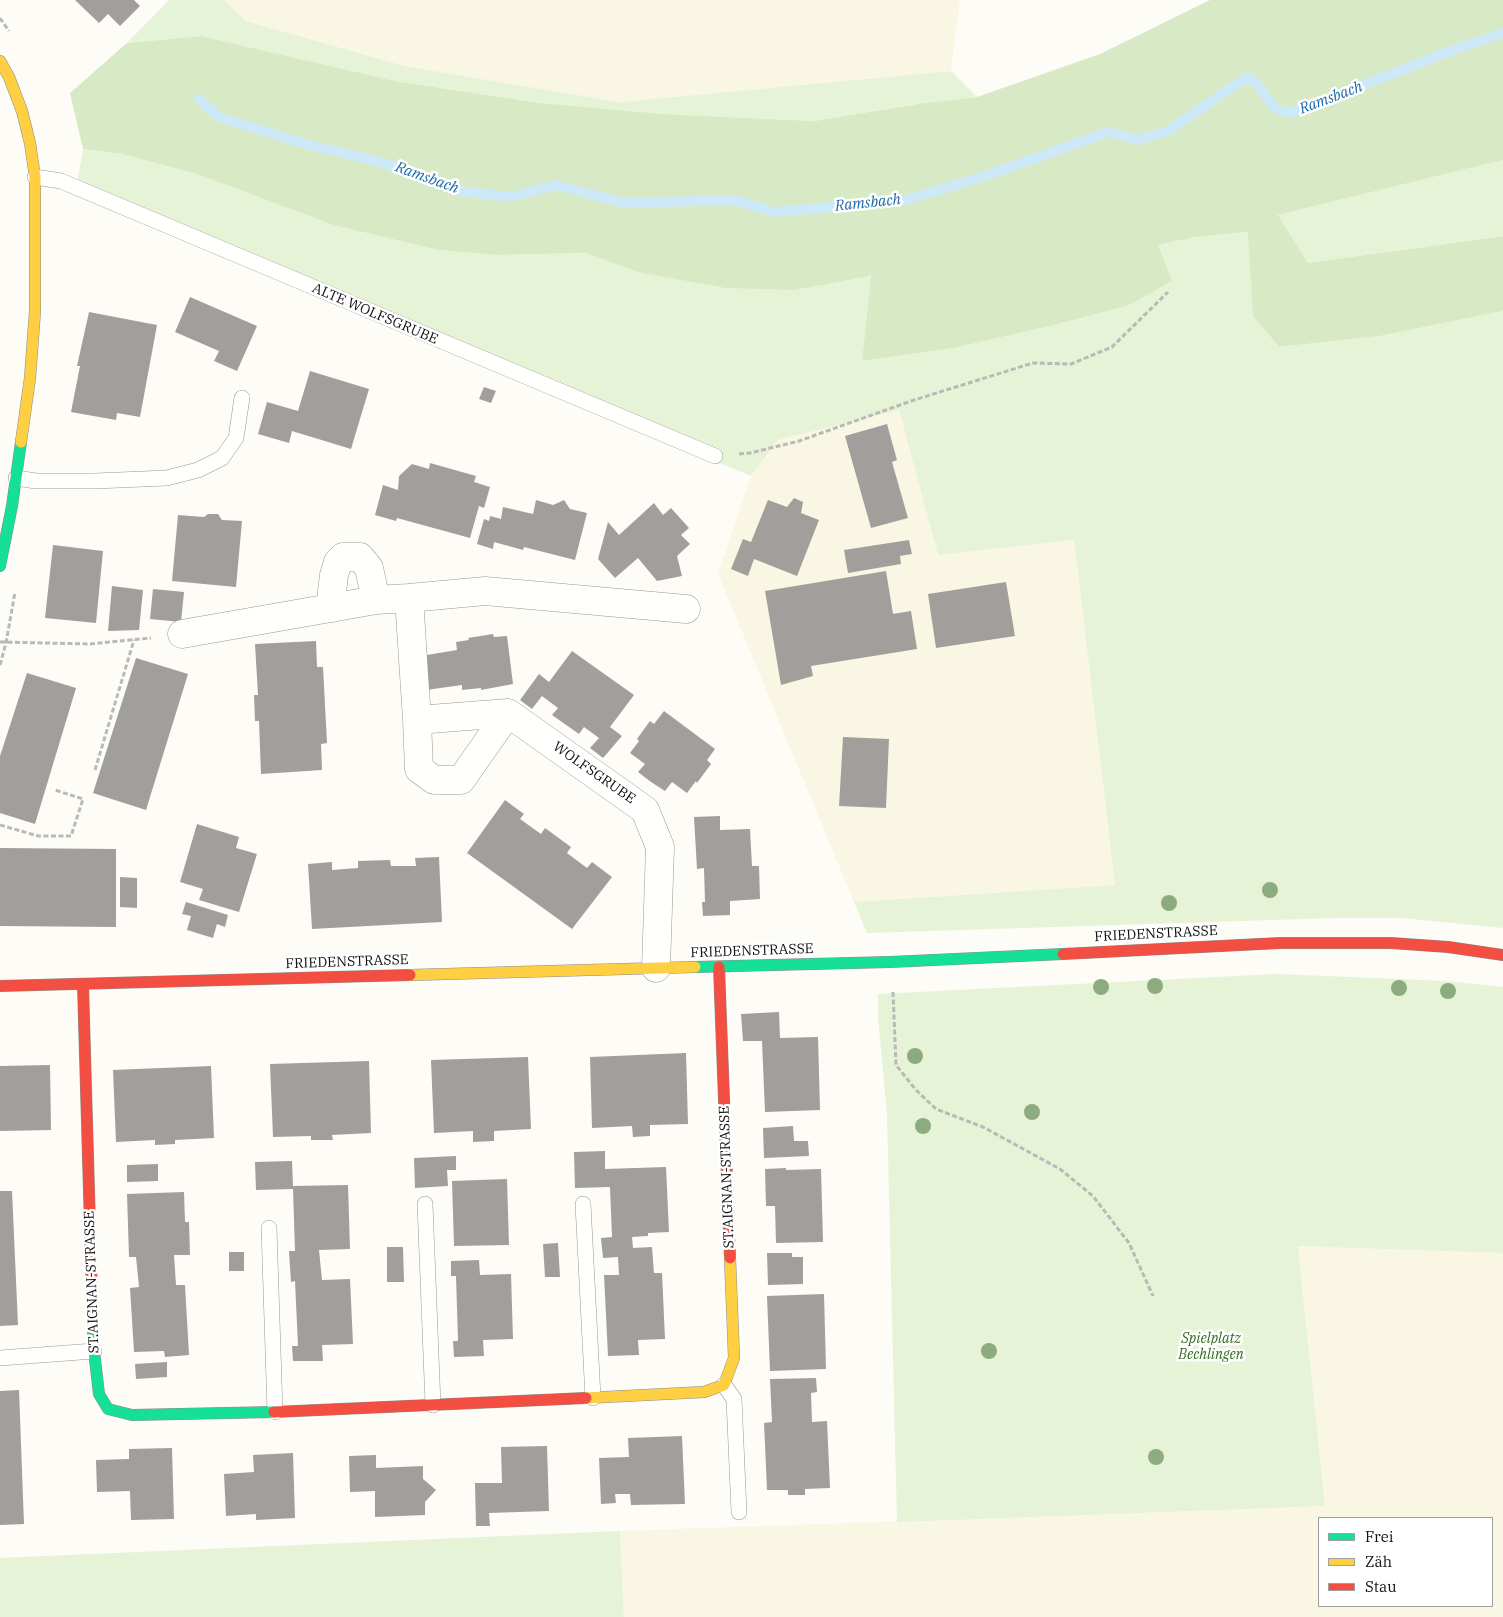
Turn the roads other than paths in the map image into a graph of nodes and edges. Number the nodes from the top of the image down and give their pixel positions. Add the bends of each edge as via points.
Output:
1 (0, 61) edge
2 (35, 177) junction
3 (242, 398) dead end
4 (715, 456) road end
5 (16, 478) junction
6 (6, 504) edge
7 (0, 566) edge
8 (409, 598) junction
9 (376, 600) junction
10 (332, 608) junction
11 (686, 609) dead end
12 (182, 634) road end
13 (508, 713) junction
14 (417, 720) junction
15 (1503, 955) edge
16 (720, 967) junction
17 (656, 968) junction
18 (83, 985) junction
19 (0, 986) edge
20 (425, 1204) dead end
21 (584, 1204) dead end
22 (269, 1228) dead end
23 (94, 1351) junction
24 (0, 1358) edge
25 (724, 1385) junction
26 (594, 1398) junction
27 (432, 1406) junction
28 (276, 1412) junction
29 (739, 1512) dead end

1 - 2 street via 22,111
2 - 4 lane, ALTE WOLFSGRUBE via 61,181
2 - 5 street via 35,310 30,378
3 - 5 lane via 236,438 222,458 198,470 149,479 46,481
5 - 6 street
6 - 7 street
8 - 9 street
8 - 11 street via 485,591
8 - 14 street
9 - 10 street
9 - 10 street via 370,568 360,557 343,557 334,576
10 - 12 street
13 - 14 street
13 - 14 street via 461,780 434,780 419,769
13 - 17 street, WOLFSGRUBE via 645,810 660,847
15 - 16 street, FRIEDENSTRASSE via 1391,943 1280,943
16 - 17 street, FRIEDENSTRASSE
16 - 25 street, ST.AIGNAN-STRASSE via 734,1358
17 - 18 street, FRIEDENSTRASSE
18 - 19 street, FRIEDENSTRASSE
18 - 23 street, ST.AIGNAN-STRASSE
20 - 27 lane
21 - 26 lane
22 - 28 lane
23 - 24 lane
23 - 28 street, ST.AIGNAN-STRASSE via 99,1394 108,1408 132,1415
25 - 26 street, ST.AIGNAN-STRASSE via 704,1392
25 - 29 lane via 734,1399
26 - 27 street, ST.AIGNAN-STRASSE
27 - 28 street, ST.AIGNAN-STRASSE

